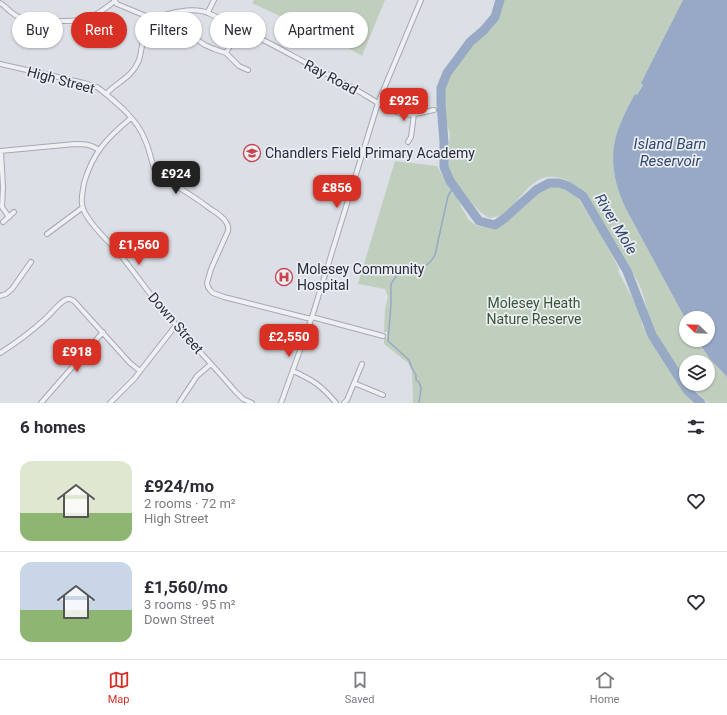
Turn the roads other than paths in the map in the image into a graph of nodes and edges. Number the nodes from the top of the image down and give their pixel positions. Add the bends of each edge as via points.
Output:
1 (214, 0) edge
2 (421, 0) edge
3 (115, 1) edge
4 (0, 3) edge
5 (136, 12) edge
6 (178, 12) edge
7 (208, 12) joint
8 (266, 42) edge
9 (202, 43) edge
10 (141, 48) edge
11 (230, 48) edge
12 (226, 54) junction
13 (0, 64) edge
14 (248, 70) dead end
15 (106, 94) junction
16 (378, 103) junction
17 (434, 110) dead end
18 (414, 114) junction
19 (131, 118) junction
20 (408, 142) dead end
21 (99, 150) junction
22 (0, 151) edge
23 (82, 208) junction
24 (14, 212) dead end
25 (9, 217) junction
26 (3, 222) dead end
27 (47, 234) dead end
28 (31, 262) dead end
29 (0, 296) edge
30 (311, 318) junction
31 (176, 325) junction
32 (103, 332) junction
33 (383, 336) dead end
34 (0, 353) edge
35 (211, 364) junction
36 (362, 364) dead end
37 (140, 371) junction
38 (293, 371) junction
39 (354, 383) junction
40 (383, 395) dead end
41 (41, 403) edge
42 (110, 403) edge
43 (179, 403) edge
44 (252, 403) edge
45 (281, 403) edge
46 (336, 403) edge
47 (344, 403) edge

1 - 7 street
2 - 16 street
3 - 4 street via 93,16 60,21 19,17
3 - 5 street
6 - 7 street
8 - 16 street, Ray Road
9 - 12 street
10 - 15 street via 132,72
11 - 12 street
12 - 14 street via 239,66
13 - 15 street, High Street via 84,83 97,87
15 - 19 street, High Street
16 - 18 street, Ray Road via 403,114
16 - 30 street
17 - 18 street, Ray Road
18 - 20 street
19 - 21 street via 104,142
19 - 30 street, High Street via 145,138 156,173 205,205 223,218 228,225 228,231 208,279 210,290 224,297
21 - 22 street via 86,144 75,144
21 - 23 street via 86,177
22 - 25 street via 2,207
23 - 27 street
23 - 31 street, Down Street
24 - 25 street
25 - 26 street
28 - 29 street via 12,289
30 - 33 street
30 - 38 street
31 - 35 street, Down Street
31 - 37 street
32 - 34 street via 70,298 20,341
32 - 37 street
32 - 41 street
35 - 43 street via 197,376
35 - 44 street, Down Street via 243,399
36 - 39 street
37 - 42 street
38 - 45 street
38 - 46 street via 319,385
39 - 40 street
39 - 47 street

